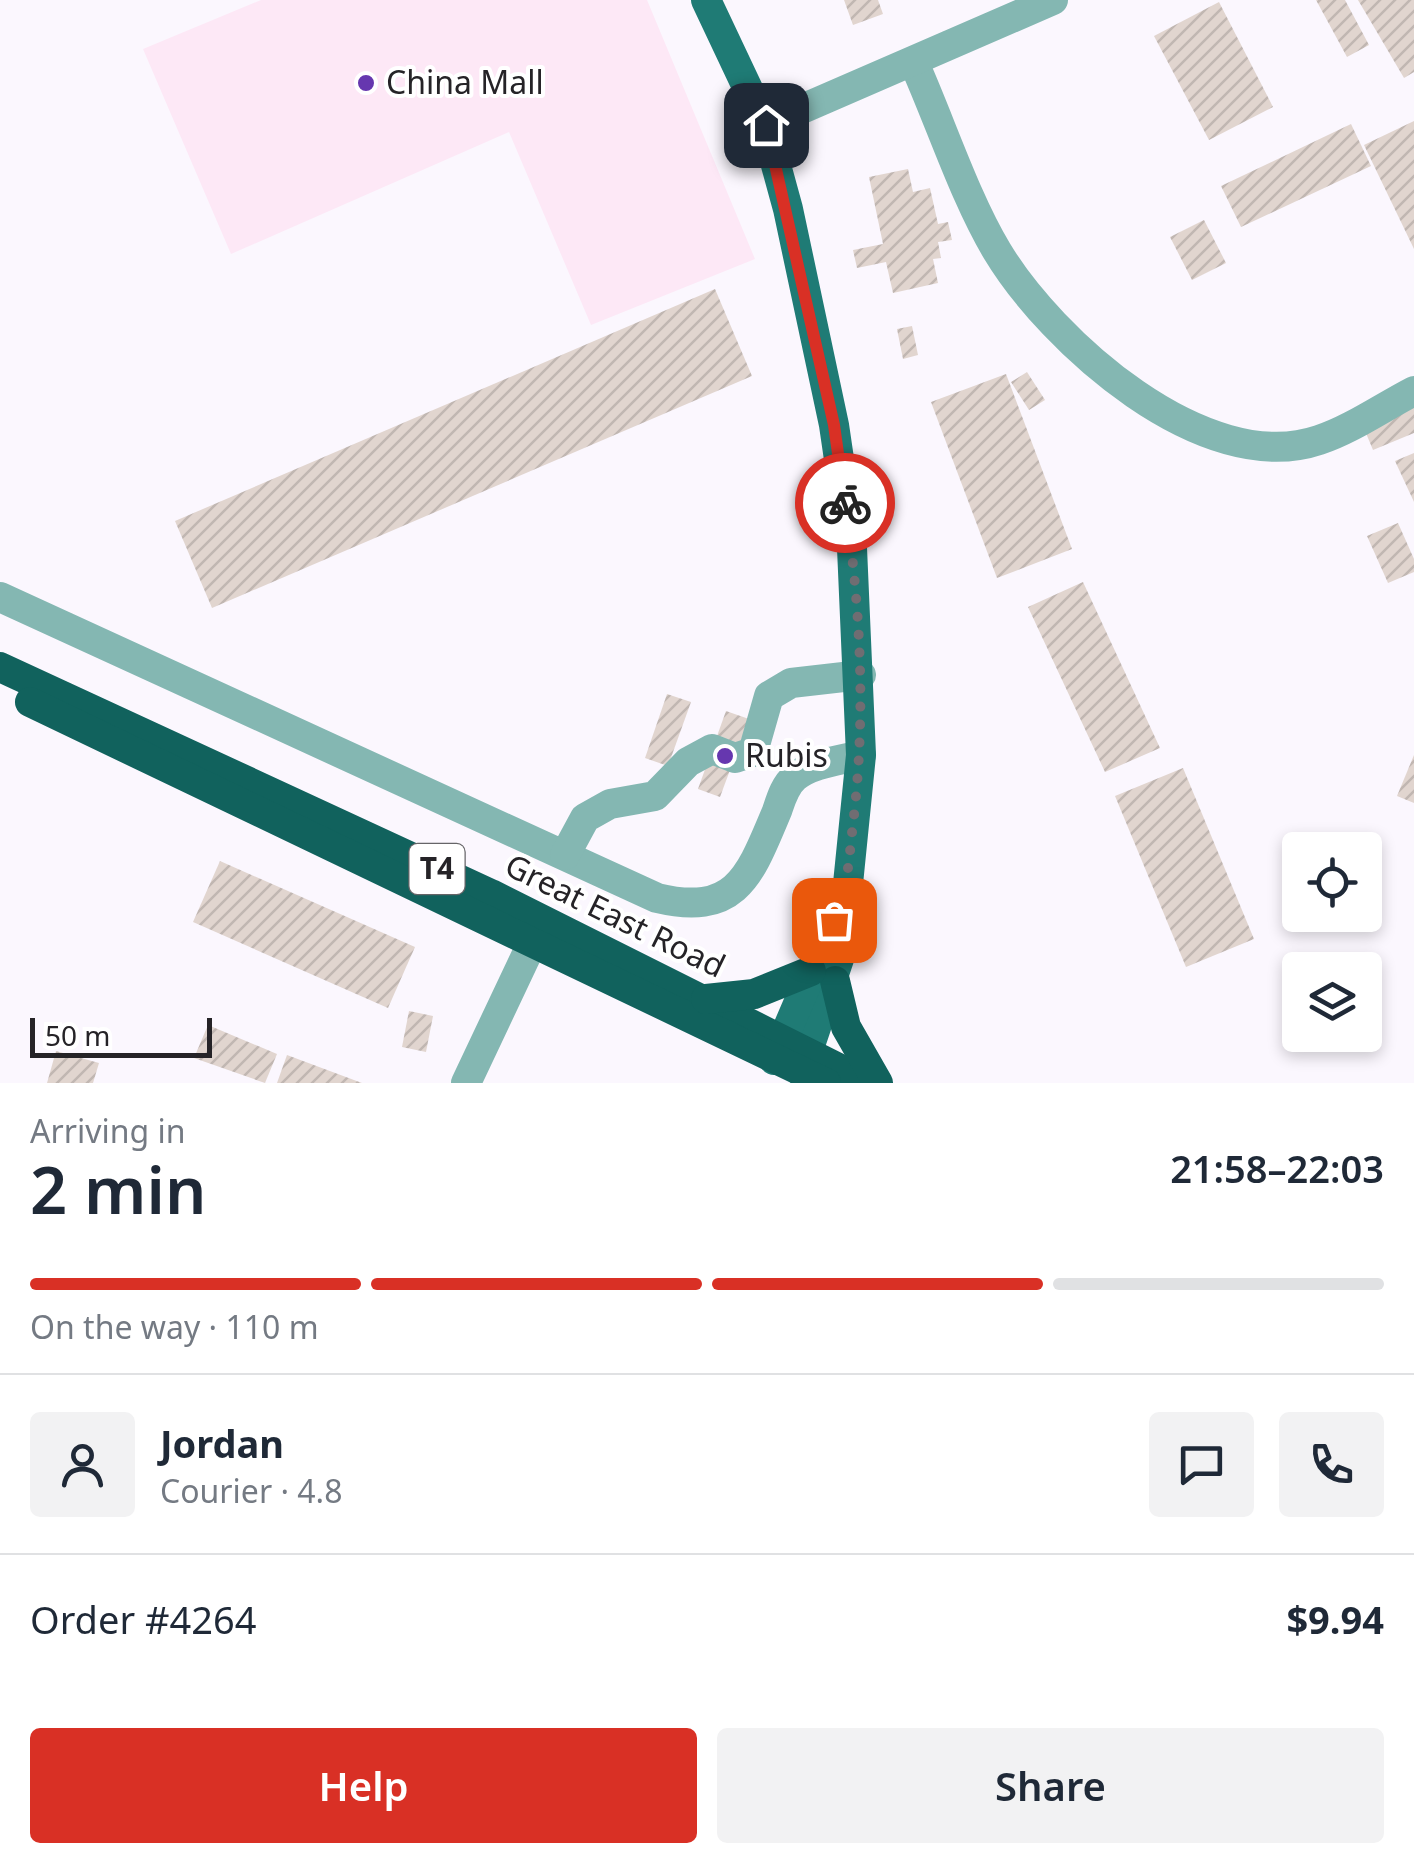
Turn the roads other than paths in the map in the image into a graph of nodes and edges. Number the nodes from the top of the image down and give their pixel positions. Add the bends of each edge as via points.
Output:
1 (706, 0) edge
2 (1054, 0) edge
3 (914, 63) junction
4 (766, 125) junction
5 (1414, 392) edge
6 (0, 597) edge
7 (0, 667) edge
8 (861, 675) junction
9 (0, 687) edge
10 (862, 754) junction
11 (565, 855) junction
12 (538, 931) junction
13 (823, 976) junction
14 (706, 999) junction
15 (799, 1061) edge
16 (466, 1083) edge
17 (868, 1083) edge
18 (878, 1083) edge

1 - 4 main road
2 - 3 street
3 - 4 street
3 - 5 street via 996,250 1054,325 1150,403 1197,432 1276,446 1318,440
4 - 8 main road via 834,425
6 - 11 street
7 - 12 highway, Great East Road / T4
8 - 10 main road
8 - 11 street via 780,689 769,696 754,752 734,758 712,750 688,762 655,796 610,804 584,818
9 - 12 highway, Great East Road / T4
10 - 11 street via 796,776 753,868 732,892 711,902 657,898
10 - 13 main road via 844,897
12 - 14 highway, Great East Road / T4
12 - 15 highway, Great East Road / T4
12 - 16 street
13 - 14 highway
13 - 15 main road
13 - 18 highway
14 - 15 highway, Great East Road / T4
15 - 17 highway, Great East Road / T4

